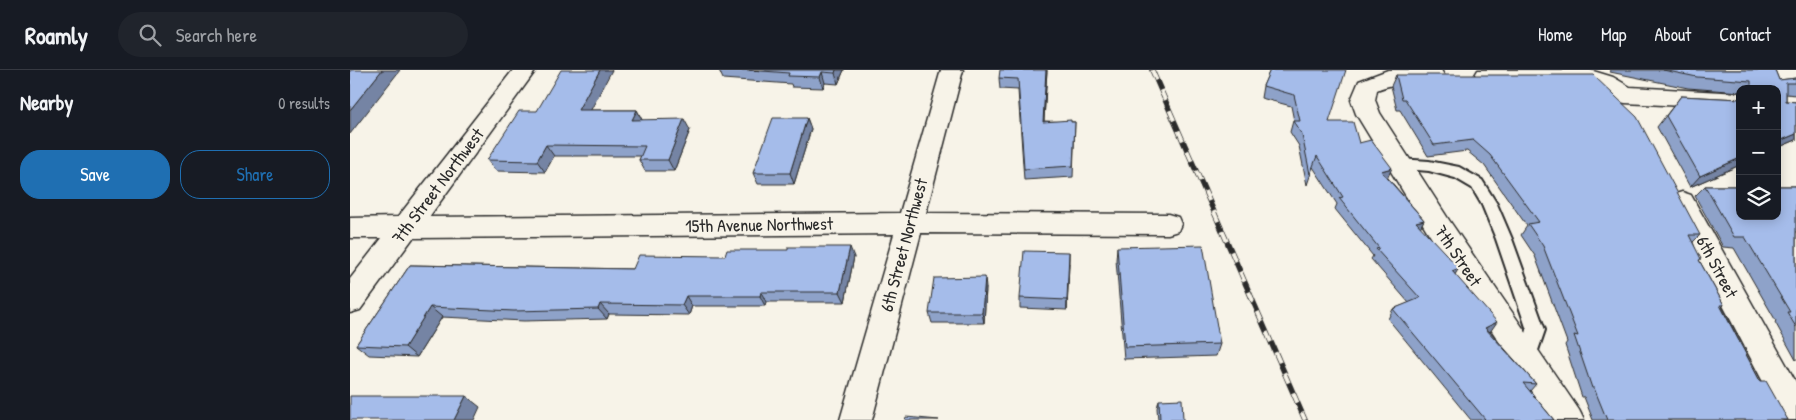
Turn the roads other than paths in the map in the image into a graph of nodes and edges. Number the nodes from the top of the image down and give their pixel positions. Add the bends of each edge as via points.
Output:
1 (525, 70) edge
2 (952, 70) edge
3 (1625, 95) junction
4 (1736, 101) edge
5 (1639, 121) edge
6 (1399, 164) junction
7 (1671, 181) edge
8 (910, 223) junction
9 (1168, 224) dead end
10 (350, 228) edge
11 (406, 228) junction
12 (350, 301) edge
13 (1527, 359) junction
14 (1796, 413) edge
15 (856, 420) edge
16 (1568, 420) edge

1 - 11 street, 7th Street Northwest
2 - 8 street, 6th Street Northwest
3 - 4 street
3 - 5 street
3 - 6 street, 7th Street via 1605,82 1581,75 1400,75 1381,78 1367,86 1363,100 1368,114
6 - 13 street, 7th Street
6 - 13 lane via 1459,173 1477,184 1490,204 1536,330
7 - 14 street, 6th Street
8 - 9 street, 15th Avenue Northwest
8 - 11 street, 15th Avenue Northwest
8 - 15 street, 6th Street Northwest
10 - 11 street, 15th Avenue Northwest
11 - 12 street, 7th Street Northwest
13 - 16 street, 7th Street

